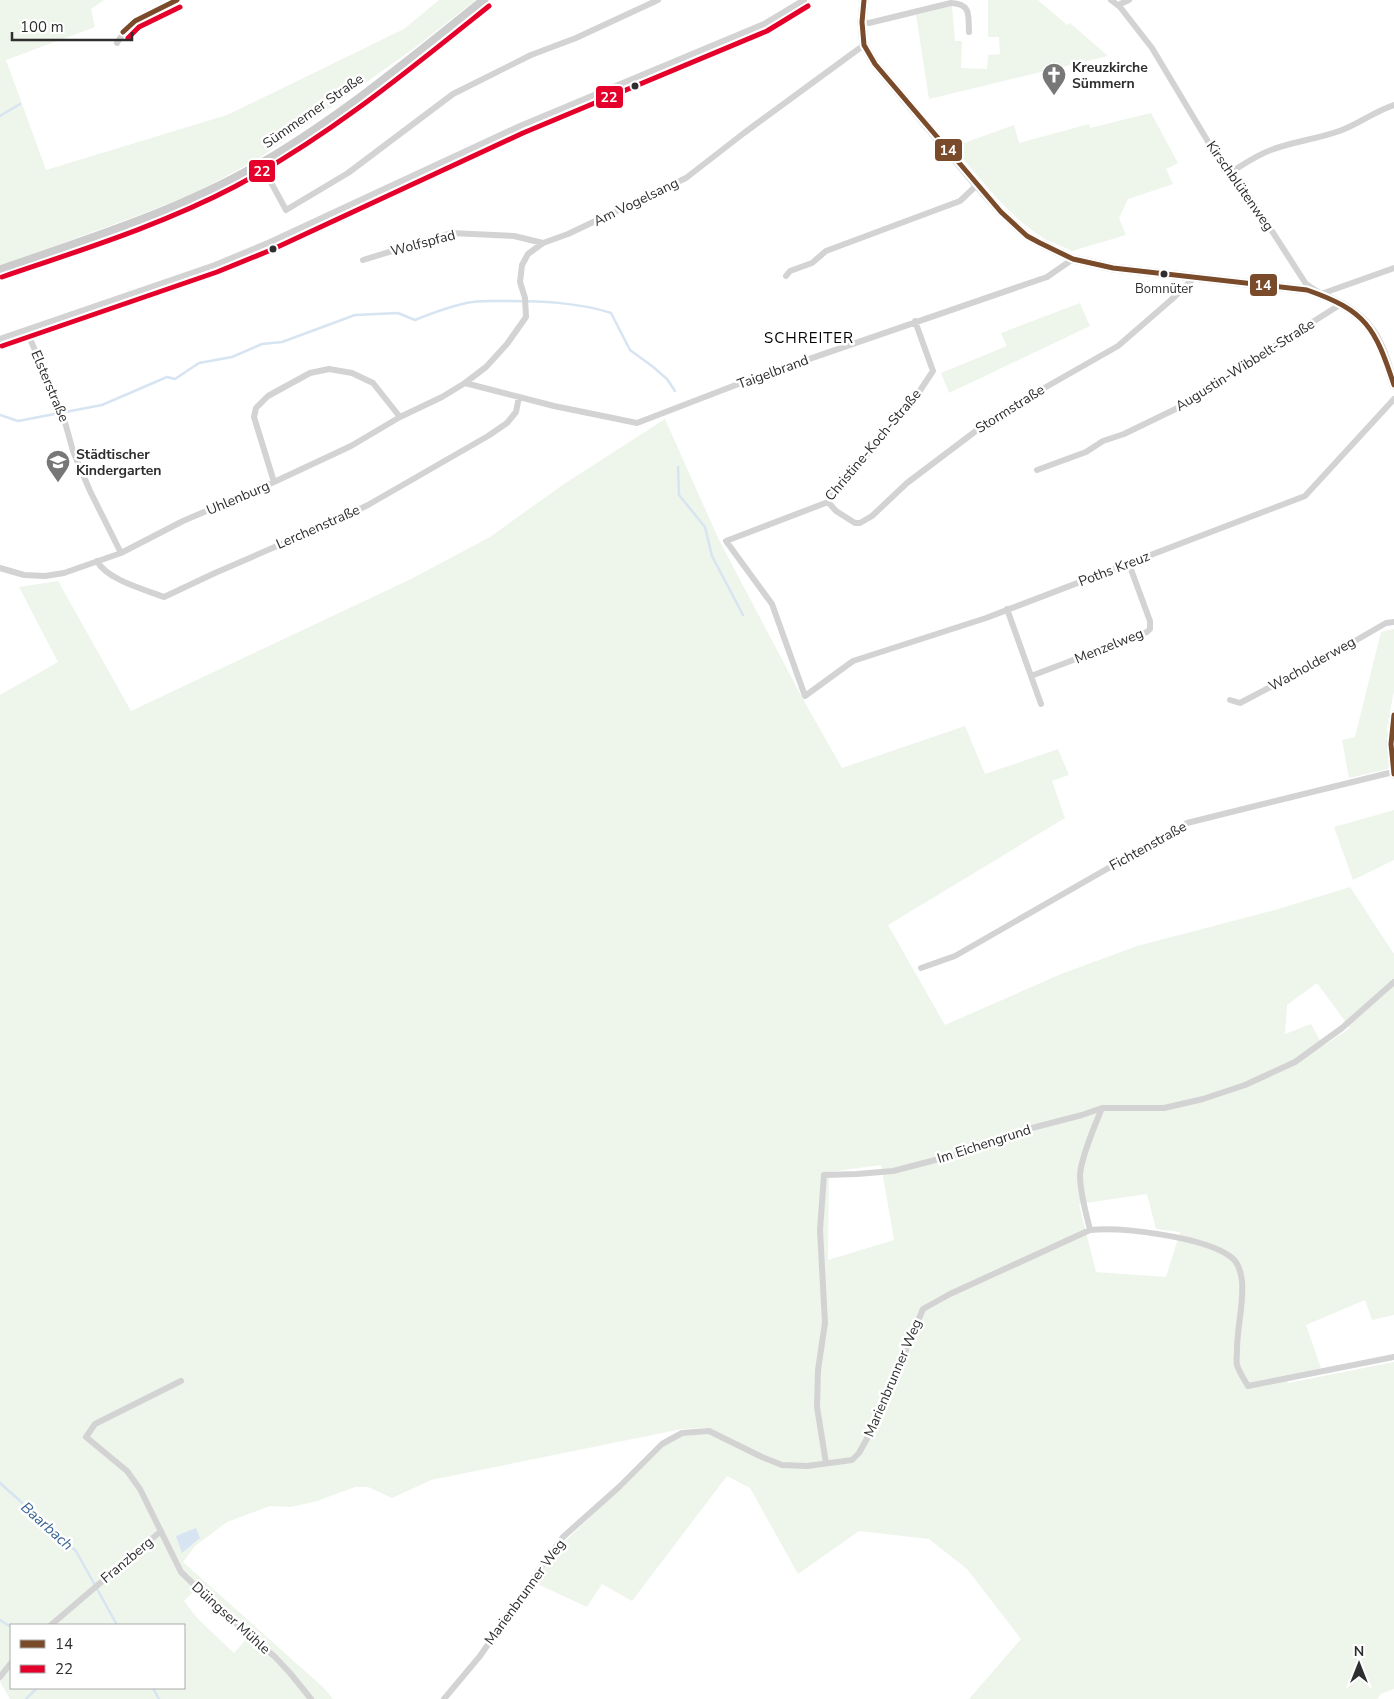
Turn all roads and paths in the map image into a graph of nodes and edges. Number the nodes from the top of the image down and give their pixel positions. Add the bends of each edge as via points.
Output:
1 (177, 0) edge
2 (484, 0) edge
3 (658, 0) edge
4 (804, 0) edge
5 (864, 0) edge
6 (1111, 0) edge
7 (1129, 0) edge
8 (1118, 6) junction
9 (862, 22) junction
10 (968, 32) dead end
11 (117, 43) dead end
12 (864, 45) junction
13 (1394, 105) edge
14 (260, 164) junction
15 (1231, 172) junction
16 (977, 185) junction
17 (542, 243) junction
18 (1073, 258) junction
19 (363, 260) dead end
20 (1394, 268) edge
21 (0, 270) edge
22 (786, 276) dead end
23 (1195, 277) junction
24 (1321, 294) junction
25 (1341, 304) junction
26 (915, 322) junction
27 (26, 330) junction
28 (0, 339) edge
29 (465, 383) junction
30 (1394, 385) edge
31 (519, 397) junction
32 (1394, 399) edge
33 (400, 417) junction
34 (1037, 470) dead end
35 (274, 482) junction
36 (828, 502) junction
37 (121, 553) junction
38 (98, 562) junction
39 (1128, 564) junction
40 (0, 568) edge
41 (1007, 610) junction
42 (1394, 622) edge
43 (1031, 676) junction
44 (806, 696) joint
45 (1230, 700) dead end
46 (1041, 704) dead end
47 (1394, 715) edge
48 (1394, 773) edge
49 (921, 968) dead end
50 (1394, 982) edge
51 (1102, 1108) junction
52 (1090, 1230) junction
53 (1394, 1357) edge
54 (180, 1380) dead end
55 (826, 1463) junction
56 (161, 1531) junction
57 (52, 1624) edge
58 (10, 1664) edge
59 (0, 1676) edge
60 (311, 1699) edge
61 (444, 1699) edge

1 - 11 street via 136,21 123,32
2 - 14 main road, Sümmerner Straße via 341,111
3 - 14 street via 531,55 453,94 348,173 286,210
4 - 27 street via 764,24 520,126 268,243 215,265
5 - 9 street
6 - 8 street, Kirschblütenweg
7 - 8 street
8 - 15 street, Kirschblütenweg via 1152,48 1222,164
9 - 10 street via 869,23 951,2 965,6
9 - 12 street
12 - 16 street via 875,64
12 - 17 street, Am Vogelsang via 686,178
13 - 15 street via 1330,135 1271,150
14 - 21 main road, Sümmerner Straße via 196,197 138,221
15 - 24 street, Kirschblütenweg via 1306,284
16 - 18 street via 1027,236
16 - 22 street via 960,201 826,251 812,263 790,271
17 - 19 street, Wolfspfad via 514,236 451,233
17 - 29 street, Am Vogelsang via 528,254 522,265 520,282 526,318 486,367
18 - 23 street via 1113,268
18 - 26 street, Taigelbrand via 1047,277
20 - 24 street
23 - 24 street
23 - 36 street, Stormstraße via 1118,346 997,415 907,482 872,516 855,523
24 - 25 street
25 - 30 street via 1372,331
25 - 34 street, Augustin-Wibbelt-Straße via 1188,403 1124,434 1103,440 1086,452
26 - 31 street, Taigelbrand via 637,423
26 - 36 street, Christine-Koch-Straße via 933,371
27 - 28 street
27 - 37 street, Elsterstraße via 61,408 86,483
29 - 31 street, Taigelbrand
29 - 33 street, Uhlenburg
31 - 38 street, Lerchenstraße via 516,412 507,423 368,505 164,597 107,572
32 - 39 street, Poths Kreuz via 1305,496
33 - 35 street, Uhlenburg via 352,446
33 - 35 street via 373,384 352,373 329,369 310,373 268,396 256,408 254,417
35 - 37 street, Uhlenburg via 183,521
36 - 44 street, Christine-Koch-Straße via 726,541 772,604
37 - 38 street, Uhlenburg
38 - 40 street, Uhlenburg via 45,576 24,575
39 - 41 street, Poths Kreuz
39 - 43 street, Menzelweg via 1150,621 1147,632
41 - 43 street
41 - 44 street, Poths Kreuz via 853,660
42 - 45 street, Wacholderweg via 1386,623 1240,703
43 - 46 street
47 - 48 street via 1391,744
48 - 49 street, Fichtenstraße via 1187,823 955,956
50 - 51 street, Im Eichengrund via 1342,1028 1295,1062 1245,1085 1164,1108
51 - 52 street via 1080,1173
51 - 55 street, Im Eichengrund via 1009,1134 970,1151 901,1169 824,1175 820,1230 825,1322 817,1407
52 - 53 street, Marienbrunner Weg via 1106,1228 1178,1237 1232,1257 1242,1279 1237,1365 1248,1386
52 - 55 street, Marienbrunner Weg via 923,1309 860,1453 852,1460
54 - 56 street, Franzberg via 94,1424 86,1437 126,1471 140,1489
55 - 61 street, Marienbrunner Weg via 782,1465 709,1431 682,1433 662,1444 563,1537 480,1656
56 - 57 street, Franzberg
56 - 60 street, Düingser Mühle via 181,1572 275,1658
58 - 59 street

